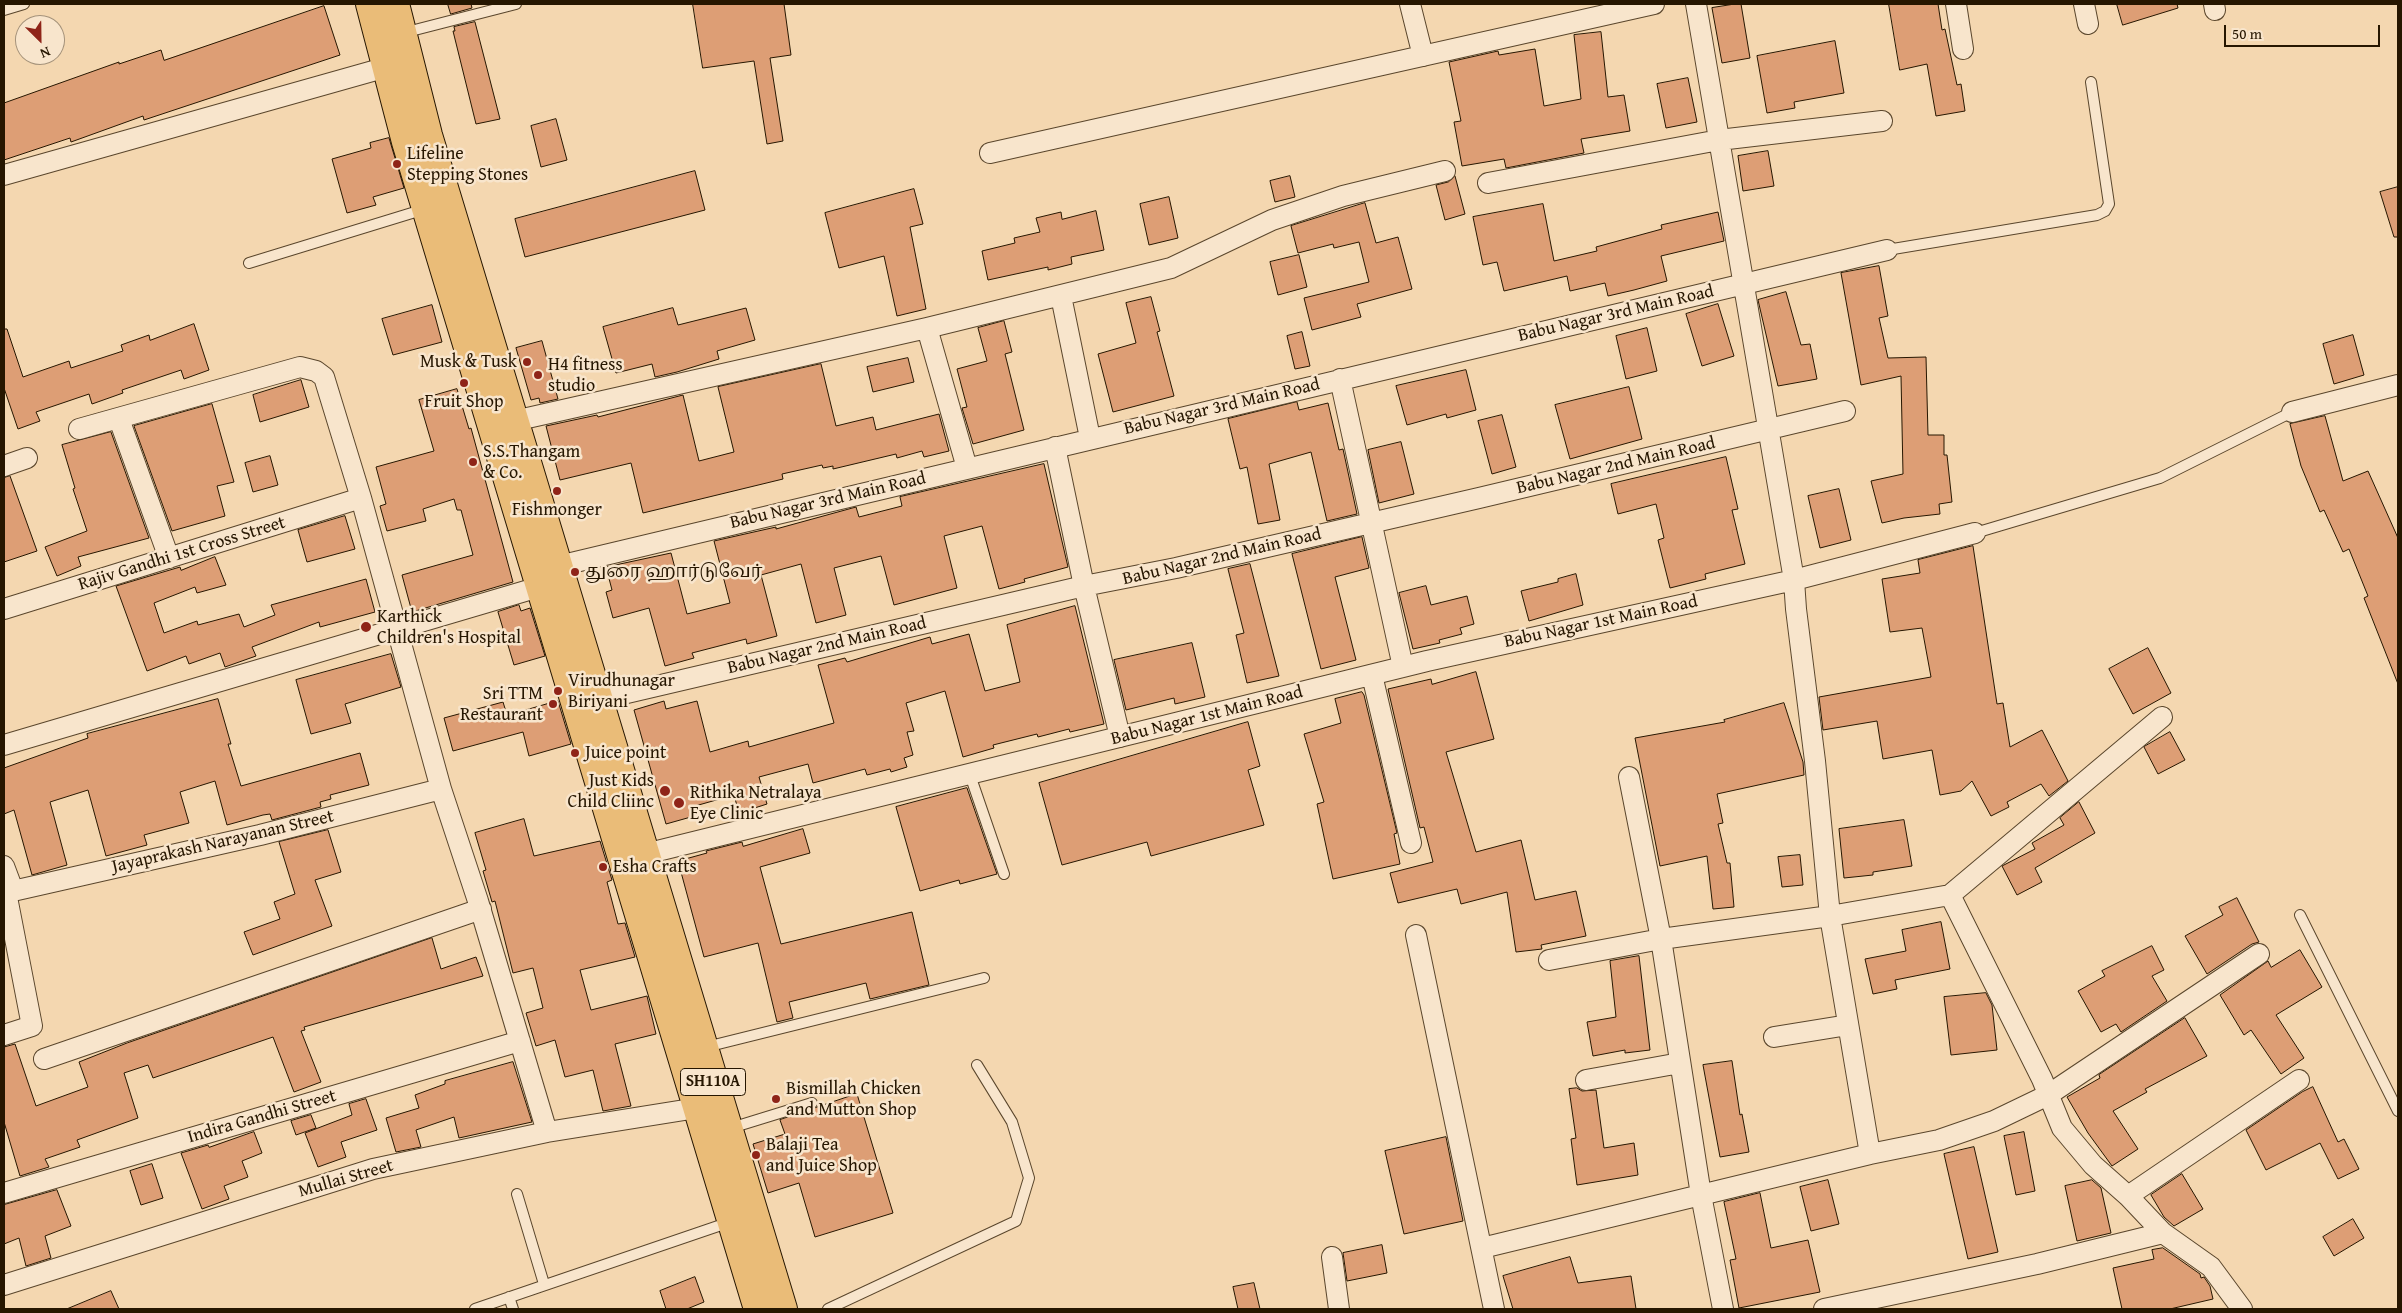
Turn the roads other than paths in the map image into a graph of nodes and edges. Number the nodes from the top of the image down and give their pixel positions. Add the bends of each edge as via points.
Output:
1 (24, 4) edge
2 (370, 4) edge
3 (395, 4) edge
4 (516, 4) edge
5 (1410, 4) edge
6 (1654, 4) edge
7 (1696, 4) edge
8 (1956, 4) edge
9 (2084, 4) edge
10 (4, 10) edge
11 (1587, 11) edge
12 (2088, 24) dead end
13 (402, 34) junction
14 (1963, 49) dead end
15 (1423, 56) junction
16 (387, 67) junction
17 (2091, 82) dead end
18 (1882, 121) dead end
19 (417, 139) junction
20 (1719, 140) junction
21 (990, 153) dead end
22 (1445, 171) dead end
23 (4, 175) edge
24 (1488, 183) dead end
25 (426, 209) junction
26 (1887, 250) joint
27 (250, 263) dead end
28 (1743, 284) junction
29 (1060, 296) junction
30 (927, 328) junction
31 (1340, 380) junction
32 (2398, 385) edge
33 (1845, 410) dead end
34 (2292, 412) joint
35 (119, 419) junction
36 (514, 421) junction
37 (79, 429) dead end
38 (1768, 430) junction
39 (1090, 438) junction
40 (1055, 447) junction
41 (27, 458) dead end
42 (4, 466) edge
43 (967, 468) junction
44 (361, 498) junction
45 (1370, 523) junction
46 (1975, 533) joint
47 (169, 558) junction
48 (544, 575) junction
49 (1794, 580) junction
50 (1084, 586) junction
51 (4, 609) edge
52 (396, 629) junction
53 (1403, 667) junction
54 (1372, 674) junction
55 (598, 703) junction
56 (2162, 717) dead end
57 (1120, 737) junction
58 (4, 745) edge
59 (970, 775) junction
60 (1629, 777) dead end
61 (441, 789) junction
62 (1411, 843) dead end
63 (633, 857) junction
64 (4, 866) edge
65 (1004, 874) dead end
66 (8, 891) edge
67 (1950, 895) junction
68 (481, 909) junction
69 (2300, 915) dead end
70 (1830, 916) junction
71 (1416, 935) dead end
72 (1661, 939) junction
73 (2259, 954) dead end
74 (1550, 960) dead end
75 (984, 978) dead end
76 (1848, 1025) junction
77 (4, 1035) edge
78 (1774, 1037) dead end
79 (520, 1041) junction
80 (703, 1048) junction
81 (44, 1059) dead end
82 (1680, 1063) junction
83 (977, 1065) dead end
84 (1586, 1080) dead end
85 (2298, 1080) dead end
86 (2048, 1095) junction
87 (812, 1103) dead end
88 (697, 1108) junction
89 (2398, 1111) edge
90 (727, 1130) junction
91 (546, 1132) junction
92 (1870, 1154) junction
93 (4, 1193) edge
94 (517, 1194) dead end
95 (1701, 1195) junction
96 (2128, 1196) junction
97 (742, 1218) junction
98 (2163, 1233) junction
99 (1482, 1248) junction
100 (1332, 1257) dead end
101 (544, 1284) junction
102 (4, 1285) edge
103 (509, 1297) junction
104 (475, 1309) edge
105 (513, 1309) edge
106 (758, 1309) edge
107 (783, 1309) edge
108 (828, 1309) edge
109 (1339, 1309) edge
110 (1494, 1309) edge
111 (1723, 1309) edge
112 (1824, 1309) edge
113 (2242, 1309) edge

1 - 10 lane
2 - 16 main road, SH110A
3 - 13 main road, SH110A
4 - 13 lane
5 - 15 street
6 - 11 street
7 - 20 street
8 - 14 street
9 - 12 street
11 - 15 street
13 - 19 main road, SH110A
15 - 21 street
16 - 19 main road, SH110A
16 - 23 street
17 - 26 lane via 2109,204 2105,211 2097,215
18 - 20 street
19 - 25 main road, SH110A
19 - 36 main road, SH110A
20 - 24 street
20 - 28 street
22 - 29 street via 1343,196 1272,220 1171,268
25 - 27 lane
25 - 48 main road, SH110A
26 - 28 street, Babu Nagar 3rd Main Road
28 - 31 street, Babu Nagar 3rd Main Road
28 - 38 street
29 - 30 street
29 - 39 street
30 - 36 street
30 - 43 street
31 - 39 street, Babu Nagar 3rd Main Road
31 - 45 street
32 - 34 street
33 - 38 street, Babu Nagar 2nd Main Road
34 - 46 lane via 2160,478
35 - 37 street
35 - 44 street via 300,367 316,371 324,377
35 - 47 street
36 - 48 main road, SH110A
38 - 45 street, Babu Nagar 2nd Main Road
38 - 49 street
39 - 40 street, Babu Nagar 3rd Main Road
40 - 43 street, Babu Nagar 3rd Main Road
40 - 50 street
41 - 42 street
43 - 48 street, Babu Nagar 3rd Main Road
44 - 47 street, Rajiv Gandhi 1st Cross Street
44 - 52 street
45 - 50 street, Babu Nagar 2nd Main Road
45 - 53 street
46 - 49 street, Babu Nagar 1st Main Road
47 - 51 street, Rajiv Gandhi 1st Cross Street
48 - 52 street, Babu Nagar 3rd Main Road
48 - 55 main road, SH110A
48 - 63 main road, SH110A
49 - 53 street, Babu Nagar 1st Main Road
49 - 70 street
50 - 55 street, Babu Nagar 2nd Main Road via 614,696
50 - 57 street
52 - 58 street, Babu Nagar 3rd Main Road
52 - 61 street
53 - 54 street, Babu Nagar 1st Main Road
54 - 57 street, Babu Nagar 1st Main Road
54 - 62 street
55 - 63 main road, SH110A
56 - 67 street
57 - 59 street, Babu Nagar 1st Main Road
59 - 63 street, Babu Nagar 1st Main Road
59 - 65 lane
60 - 72 street
61 - 66 street, Jayaprakash Narayanan Street via 260,835
61 - 68 street
63 - 80 main road, SH110A
63 - 88 main road, SH110A
64 - 66 street
66 - 77 street via 32,1026
67 - 70 street
67 - 86 street
68 - 79 street
68 - 81 street
69 - 89 lane
70 - 72 street
70 - 76 street
71 - 99 street
72 - 74 street
72 - 82 street
73 - 86 street
75 - 80 lane
76 - 78 street
76 - 92 street
79 - 91 street
79 - 93 street, Indira Gandhi Street
80 - 90 main road, SH110A
82 - 84 street
82 - 95 street
83 - 108 lane via 1012,1122 1030,1178 1016,1222
85 - 96 street
86 - 92 street via 1994,1120 1939,1140
86 - 96 street via 2062,1128 2093,1165
87 - 90 lane
88 - 91 street, Mullai Street
88 - 97 main road, SH110A
90 - 97 main road, SH110A
91 - 102 street, Mullai Street via 373,1169
92 - 95 street
94 - 101 lane
95 - 99 street
95 - 111 street
96 - 98 street
97 - 101 lane
97 - 106 main road, SH110A
97 - 107 main road, SH110A
98 - 112 street via 2037,1264
98 - 113 street via 2211,1267
99 - 110 street
100 - 109 street
101 - 103 lane
103 - 104 lane
103 - 105 lane

